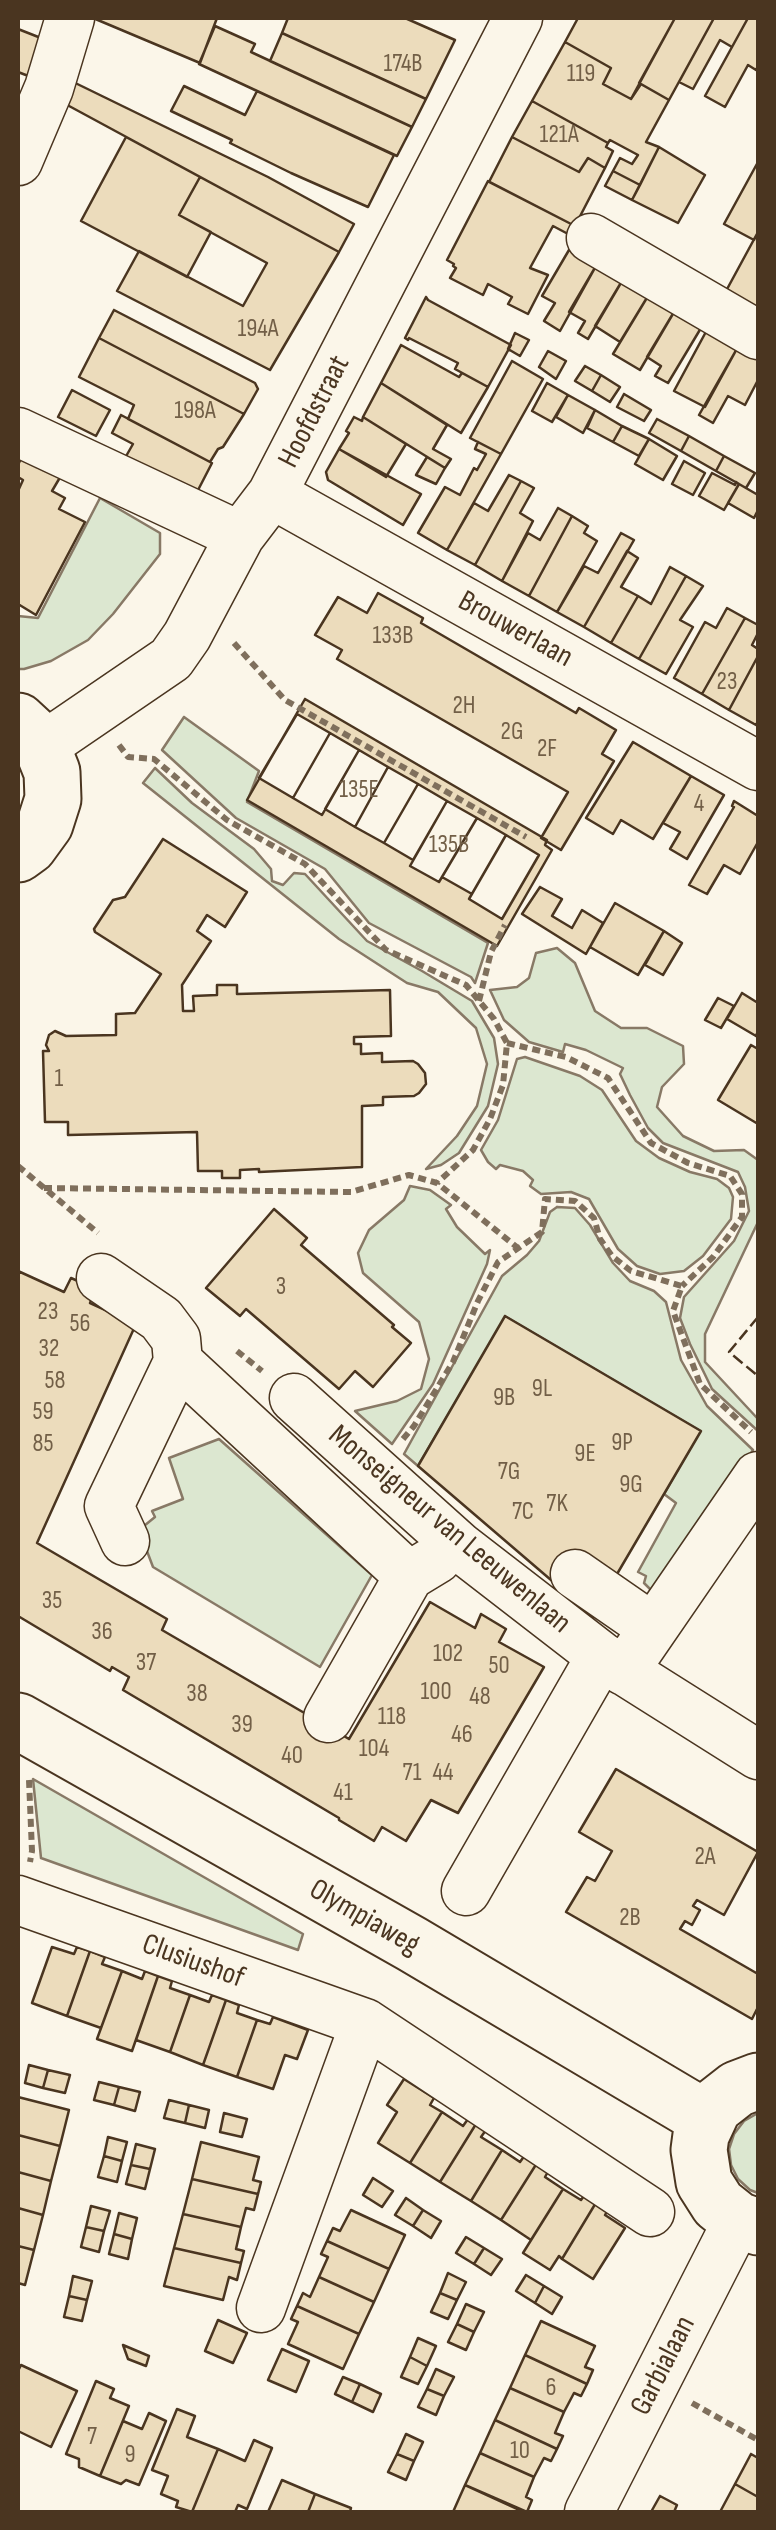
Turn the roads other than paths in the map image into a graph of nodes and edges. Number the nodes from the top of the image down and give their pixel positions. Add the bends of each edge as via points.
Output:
1 (70, 18) edge
2 (518, 18) edge
3 (18, 161) edge
4 (591, 238) dead end
5 (758, 335) edge
6 (18, 432) edge
7 (272, 494) junction
8 (240, 536) junction
9 (30, 734) edge
10 (758, 766) edge
11 (18, 854) edge
12 (101, 1278) dead end
13 (178, 1362) junction
14 (294, 1398) dead end
15 (758, 1476) edge
16 (125, 1542) dead end
17 (460, 1547) junction
18 (575, 1574) dead end
19 (408, 1576) junction
20 (653, 1628) junction
21 (612, 1664) junction
22 (328, 1718) dead end
23 (22, 1724) edge
24 (758, 1755) edge
25 (466, 1891) dead end
26 (18, 1905) edge
27 (365, 2024) junction
28 (758, 2081) edge
29 (707, 2119) junction
30 (650, 2212) dead end
31 (748, 2223) edge
32 (261, 2308) dead end
33 (590, 2512) edge

1 - 3 street via 50,88
2 - 7 street, Hoofdstraat
4 - 5 street
6 - 8 street
7 - 8 street, Hoofdstraat
7 - 10 street, Brouwerlaan
8 - 9 street, Hoofdstraat via 171,659 94,712
9 - 11 main road via 52,772 53,798 45,824
12 - 13 street via 160,1319 176,1338
13 - 16 street via 109,1506
13 - 19 street
14 - 17 street, Monseigneur van Leeuwenlaan
15 - 20 street
17 - 19 street
17 - 21 street, Monseigneur van Leeuwenlaan
18 - 20 street
19 - 22 street
20 - 21 street
21 - 24 street, Monseigneur van Leeuwenlaan
21 - 25 street
23 - 29 main road, Olympiaweg
26 - 27 street, Clusiushof
27 - 30 street, Clusiushof
27 - 32 street
28 - 29 main road via 737,2088
29 - 31 main road via 698,2150 704,2182 718,2204
31 - 33 street, Garbialaan

